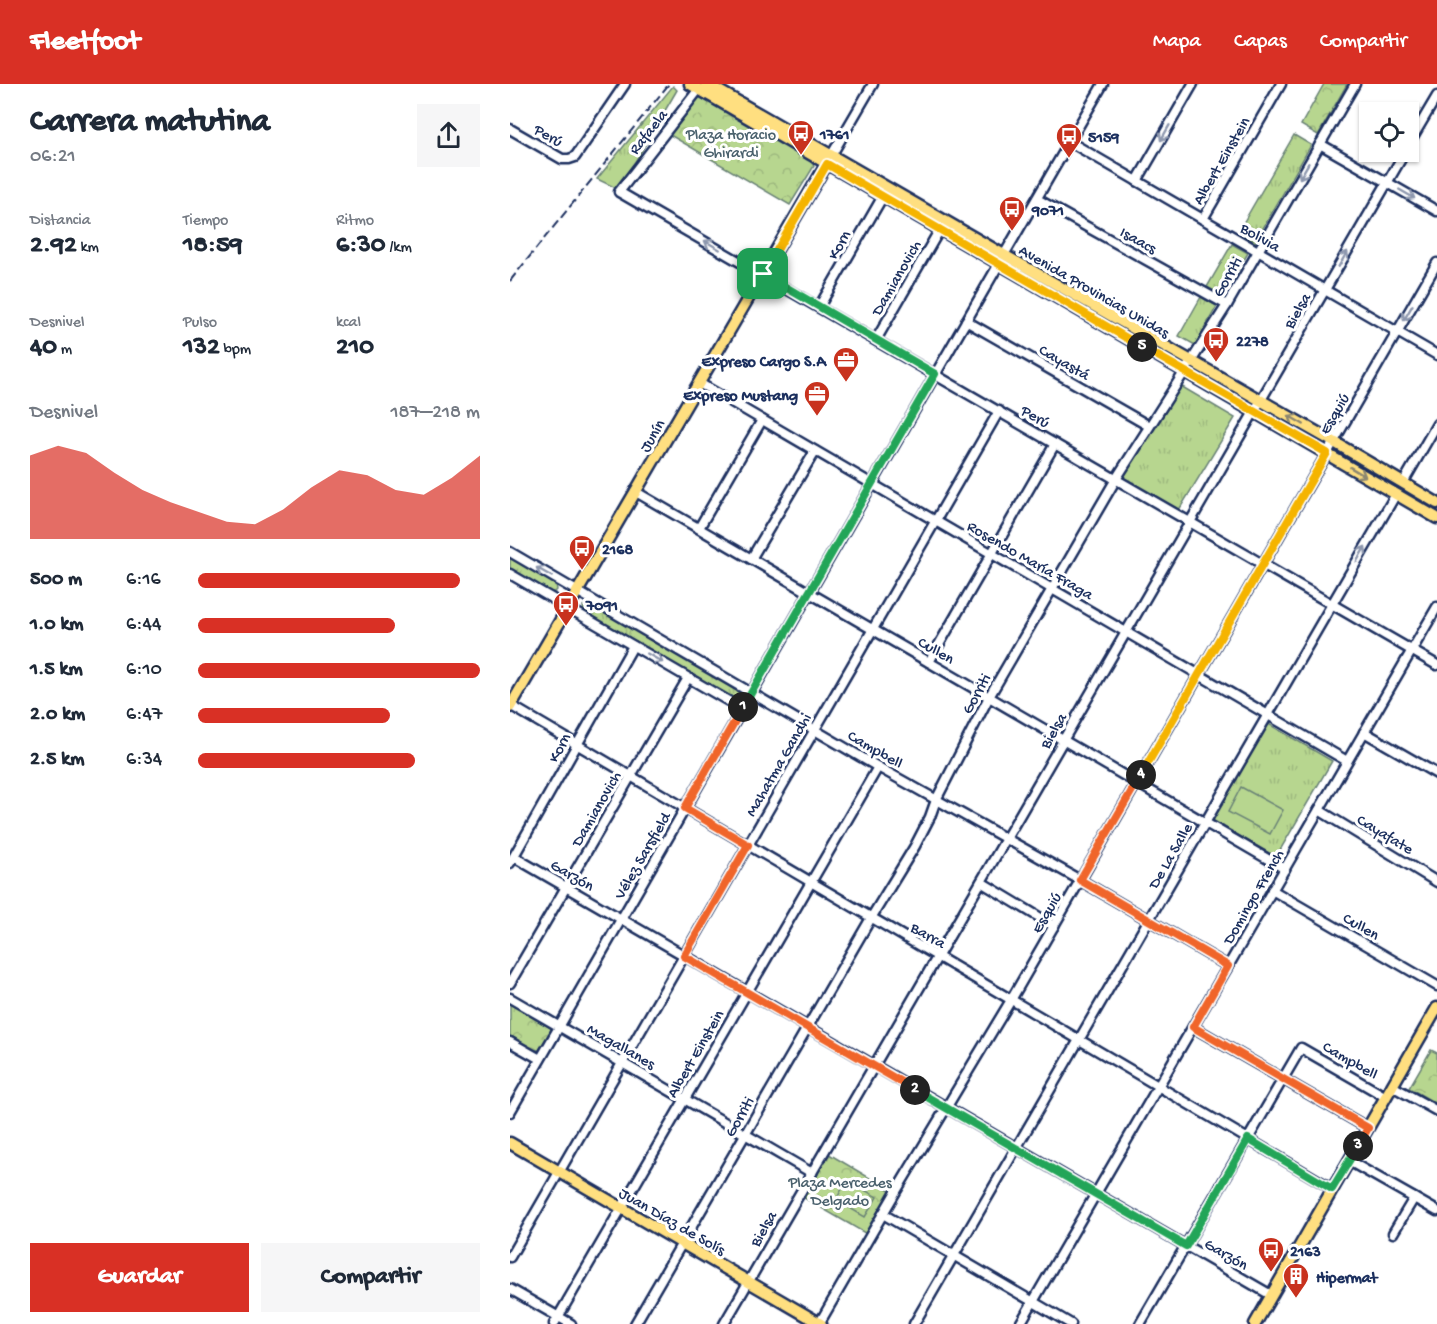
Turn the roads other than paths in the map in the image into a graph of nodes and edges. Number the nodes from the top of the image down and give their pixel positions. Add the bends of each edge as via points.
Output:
1 (624, 84) edge
2 (873, 84) edge
3 (1103, 84) edge
4 (1193, 84) edge
5 (1281, 84) edge
6 (1355, 84) edge
7 (699, 86) edge
8 (1437, 96) edge
9 (1419, 126) edge
10 (510, 129) edge
11 (1070, 142) junction
12 (1320, 144) junction
13 (829, 160) junction
14 (1399, 162) edge
15 (1137, 181) junction
16 (1387, 182) junction
17 (619, 192) joint
18 (882, 196) junction
19 (1037, 199) junction
20 (1437, 211) edge
21 (1203, 219) junction
22 (940, 229) junction
23 (1258, 251) junction
24 (1001, 259) junction
25 (1437, 263) edge
26 (763, 274) junction
27 (1325, 290) junction
28 (1227, 304) junction
29 (819, 307) junction
30 (966, 321) junction
31 (1397, 332) junction
32 (876, 340) junction
33 (1437, 355) edge
34 (1191, 362) junction
35 (1184, 371) junction
36 (935, 374) junction
37 (699, 383) junction
38 (1261, 400) junction
39 (999, 411) junction
40 (1254, 412) junction
41 (762, 420) junction
42 (1437, 424) edge
43 (1149, 426) junction
44 (1334, 442) junction
45 (1055, 444) junction
46 (815, 451) junction
47 (1327, 453) junction
48 (1116, 479) junction
49 (1403, 483) junction
50 (872, 484) junction
51 (636, 492) junction
52 (1396, 494) junction
53 (1437, 503) edge
54 (1437, 518) edge
55 (935, 521) junction
56 (1190, 522) junction
57 (699, 528) junction
58 (510, 552) edge
59 (992, 554) junction
60 (751, 559) junction
61 (1263, 564) junction
62 (510, 574) edge
63 (1053, 589) junction
64 (578, 591) junction
65 (809, 592) junction
66 (1332, 604) junction
67 (568, 607) junction
68 (1437, 607) edge
69 (873, 629) junction
70 (1126, 632) junction
71 (633, 646) junction
72 (1412, 651) junction
73 (929, 662) junction
74 (1437, 665) edge
75 (1199, 675) junction
76 (688, 678) junction
77 (752, 692) junction
78 (989, 697) junction
79 (510, 706) edge
80 (742, 710) junction
81 (1268, 715) junction
82 (815, 729) junction
83 (1364, 732) junction
84 (1063, 740) junction
85 (577, 745) junction
86 (1347, 761) junction
87 (878, 767) junction
88 (1437, 774) edge
89 (631, 776) junction
90 (1137, 783) junction
91 (936, 800) junction
92 (685, 808) junction
93 (1319, 810) junction
94 (1205, 822) junction
95 (1006, 838) junction
96 (748, 845) junction
97 (512, 860) edge
98 (1285, 869) junction
99 (1080, 880) junction
100 (811, 882) junction
101 (981, 882) junction
102 (1437, 882) edge
103 (566, 887) junction
104 (1272, 890) junction
105 (871, 918) junction
106 (621, 919) junction
107 (1149, 920) junction
108 (1054, 926) junction
109 (684, 956) junction
110 (937, 957) junction
111 (1228, 966) junction
112 (510, 983) edge
113 (1437, 986) edge
114 (747, 992) junction
115 (510, 998) edge
116 (1011, 1000) junction
117 (1437, 1008) edge
118 (559, 1026) junction
119 (807, 1027) junction
120 (1193, 1027) junction
121 (1079, 1040) junction
122 (510, 1042) edge
123 (540, 1059) junction
124 (622, 1063) junction
125 (874, 1066) junction
126 (1283, 1079) junction
127 (1392, 1086) junction
128 (1158, 1087) junction
129 (1386, 1097) junction
130 (685, 1099) junction
131 (946, 1107) junction
132 (1437, 1111) edge
133 (510, 1112) edge
134 (1368, 1128) junction
135 (745, 1134) junction
136 (1248, 1139) junction
137 (510, 1143) edge
138 (1016, 1148) junction
139 (1348, 1161) junction
140 (559, 1172) junction
141 (812, 1173) junction
142 (1332, 1189) junction
143 (1096, 1194) junction
144 (1414, 1198) junction
145 (621, 1208) junction
146 (1437, 1211) edge
147 (883, 1214) junction
148 (1393, 1233) dead end
149 (682, 1243) junction
150 (1186, 1246) junction
151 (954, 1255) junction
152 (510, 1257) edge
153 (748, 1282) junction
154 (510, 1289) edge
155 (1271, 1295) junction
156 (1033, 1302) junction
157 (556, 1320) edge
158 (571, 1324) edge
159 (635, 1324) edge
160 (724, 1324) edge
161 (819, 1324) edge
162 (914, 1324) edge
163 (1020, 1324) edge
164 (1071, 1324) edge
165 (1140, 1324) edge
166 (1255, 1324) edge

1 - 10 street, Perú via 575,157 562,159
2 - 13 street, Junín
3 - 11 street, Vélez Sarsfield
4 -> 15 street
5 - 21 street, Albert Einstein
6 - 12 street, Gorriti
7 - 13 main road, Avenida Provincias Unidas
7 - 17 street, Rafaela
8 - 9 street
11 - 15 street, Bolivia
11 - 19 street, Vélez Sarsfield
12 - 16 street
12 -> 23 street, Gorriti
13 - 18 main road, Avenida Provincias Unidas
13 - 24 main road, Avenida Provincias Unidas
13 - 26 main road, Junín
14 - 16 street, Bielsa
15 - 21 street, Bolivia
16 -> 20 street
27 -> 16 street, Bielsa
26 -> 17 street, Perú
18 - 22 main road, Avenida Provincias Unidas
18 - 29 street, Korn
19 - 24 street, Vélez Sarsfield
19 - 28 street, Isaacs
21 - 23 street, Bolivia
22 - 24 main road, Avenida Provincias Unidas
22 - 32 street, Damianovich
23 - 27 street, Bolivia
23 - 28 street, Gorriti
24 - 30 street, Vélez Sarsfield
24 - 34 main road, Avenida Provincias Unidas
24 - 35 main road, Avenida Provincias Unidas
25 -> 31 street, Esquiú
26 - 29 street, Perú
26 - 37 main road, Junín
27 - 31 street, Bolivia
27 - 38 street, Bielsa
28 - 34 street, Gorriti
29 - 32 street, Perú
30 - 36 street, Vélez Sarsfield
30 - 43 street, Cayastá
31 - 33 street, Bolivia
31 - 44 street, Esquiú
32 - 36 street, Perú
34 - 35 street, Gorriti
34 - 38 main road, Avenida Provincias Unidas
35 - 40 main road, Avenida Provincias Unidas
35 - 43 street, Gorriti
36 - 39 street, Perú
36 - 50 street, Vélez Sarsfield
37 - 41 street, Rosendo María Fraga
37 - 51 main road, Junín
38 - 40 street, Bielsa
44 -> 38 main road, Avenida Provincias Unidas
39 - 45 street, Perú
39 - 55 street, Mahatma Gandhi
40 - 47 main road, Avenida Provincias Unidas
40 - 56 street, Bielsa
41 - 46 street, Rosendo María Fraga
41 - 57 street
42 - 49 street
43 - 48 street, Gorriti
44 - 47 street, Esquiú
44 - 49 main road, Avenida Provincias Unidas
45 - 48 street, Perú
45 - 59 street
46 - 50 street, Rosendo María Fraga
46 - 60 street
47 -> 52 main road, Avenida Provincias Unidas
47 - 61 street, Esquiú
48 - 56 street, Perú
48 - 63 street, Gorriti
49 - 53 main road, Avenida Provincias Unidas
50 - 55 street, Rosendo María Fraga
50 - 65 street, Vélez Sarsfield
51 - 57 street, Cullen
51 - 64 main road, Junín
52 - 54 main road, Avenida Provincias Unidas
66 -> 52 street, De La Salle
55 - 59 street, Rosendo María Fraga
55 - 69 street, Mahatma Gandhi
56 - 61 street, Perú
56 - 70 street, Bielsa
57 - 60 street, Cullen
64 -> 58 street, Campbell
59 - 63 street, Rosendo María Fraga
59 - 73 street
60 - 65 street, Cullen
61 - 66 street, Perú
61 - 75 street, Esquiú
62 - 67 street
63 - 70 street, Rosendo María Fraga
63 - 78 street, Gorriti
64 - 67 main road, Junín
64 - 77 street, Campbell
65 - 69 street, Cullen
65 - 77 street, Vélez Sarsfield
66 - 72 street, Perú
66 - 81 street, De La Salle
67 - 71 street
67 - 79 main road, Junín
68 - 72 street, Domingo French
69 - 73 street, Cullen
69 - 82 street, Mahatma Gandhi
70 - 75 street, Rosendo María Fraga
70 - 84 street, Bielsa
71 -> 76 street
71 - 85 street, Korn
72 - 74 street, Perú
72 - 83 street, Domingo French
73 - 78 street, Cullen
75 - 81 street, Rosendo María Fraga
75 - 90 street, Esquiú
76 - 80 street
76 - 89 street, Damianovich
77 - 80 street, Vélez Sarsfield
77 - 82 street, Campbell
78 - 84 street, Cullen
78 - 91 street, Gorriti
79 - 85 street, Barra
80 - 92 street, Vélez Sarsfield
81 - 86 street, Rosendo María Fraga
81 - 94 street, De La Salle
82 - 87 street, Campbell
82 - 96 street, Mahatma Gandhi
83 - 86 street, Domingo French
83 - 88 street
84 - 90 street, Cullen
84 - 95 street, Bielsa
85 - 89 street, Barra
85 - 97 street, Korn
86 - 93 street, Domingo French
87 - 91 street, Campbell
87 - 100 street, Albert Einstein
89 - 92 street, Barra
89 - 103 street, Damianovich
90 - 94 street, Cullen
90 - 99 street, Esquiú
91 - 95 street, Campbell
91 - 105 street, Gorriti via 915,846
92 - 96 street, Barra
92 - 106 street, Vélez Sarsfield
93 - 98 street, Domingo French
93 - 102 street, Cayafate
94 - 98 street, Cullen
94 - 107 street, De La Salle
95 - 99 street, Campbell
95 - 101 street, Bielsa
96 - 100 street, Barra
96 - 109 street, Mahatma Gandhi
97 - 103 street, Garzón
98 - 104 street, Domingo French
99 - 107 street, Campbell
99 - 108 street, Esquiú
100 - 105 street, Barra
100 - 114 street, Albert Einstein
101 - 108 street
101 - 110 street, Bielsa
103 - 106 street, Garzón
103 - 112 street, Damianovich
104 - 111 street, Domingo French
104 - 113 street, Cullen
105 - 110 street, Barra
105 - 119 street, Gorriti
106 - 109 street, Garzón
106 - 118 street, Vélez Sarsfield
107 - 111 street, Campbell
107 - 121 street, De La Salle
108 - 116 street, Esquiú
109 - 114 street, Garzón
109 - 124 street, Mahatma Gandhi
110 - 116 street, Barra
110 - 125 street, Bielsa
111 - 120 street, Domingo French
114 - 119 street, Garzón
114 - 130 street, Albert Einstein
115 - 118 street, Magallanes
116 - 121 street, Barra
116 - 131 street, Esquiú
117 - 127 main road
118 - 123 street, Vélez Sarsfield
118 - 124 street, Magallanes
119 - 125 street, Garzón
119 - 135 street, Gorriti
120 - 126 street
120 - 128 street, Domingo French
121 - 128 street, Barra
121 - 138 street, De La Salle
122 - 123 street
123 - 133 street, Vélez Sarsfield
124 - 130 street, Magallanes
124 - 140 street, Mahatma Gandhi
125 - 131 street, Garzón
125 - 141 street, Bielsa
126 - 129 street, Campbell via 1301,1048
126 - 134 street
126 - 136 street
127 - 129 main road
127 - 132 street, Campbell
128 - 136 street, Barra
128 - 143 street, Domingo French
129 - 134 main road
130 - 135 street, Magallanes
130 - 145 street, Albert Einstein
131 - 138 street, Garzón
131 - 147 street, Esquiú
134 - 139 main road
135 - 141 street, Magallanes
135 - 149 street, Gorriti
136 - 142 street, Barra
136 - 150 street
137 - 140 main road, Juan Díaz de Solís
138 - 143 street, Garzón
138 - 151 street, De La Salle
139 - 142 main road
139 - 144 street
140 - 145 main road, Juan Díaz de Solís
140 - 152 street, Mahatma Gandhi
141 - 153 street, Bielsa
142 - 155 main road
143 - 150 street, Garzón
143 - 156 street, Domingo French
144 - 146 street
144 - 148 street
145 - 149 main road, Juan Díaz de Solís
145 - 157 street, Albert Einstein
147 - 151 street
147 - 161 street, Esquiú
149 - 153 main road, Juan Díaz de Solís
149 - 159 street, Gorriti
150 - 155 street, Garzón
150 - 165 street
151 - 156 street
151 - 162 street, De La Salle
153 - 160 street, Bielsa
153 - 161 main road, Juan Díaz de Solís
154 - 157 street
155 - 166 main road
156 - 163 street, Domingo French
156 - 164 street
157 - 158 street

